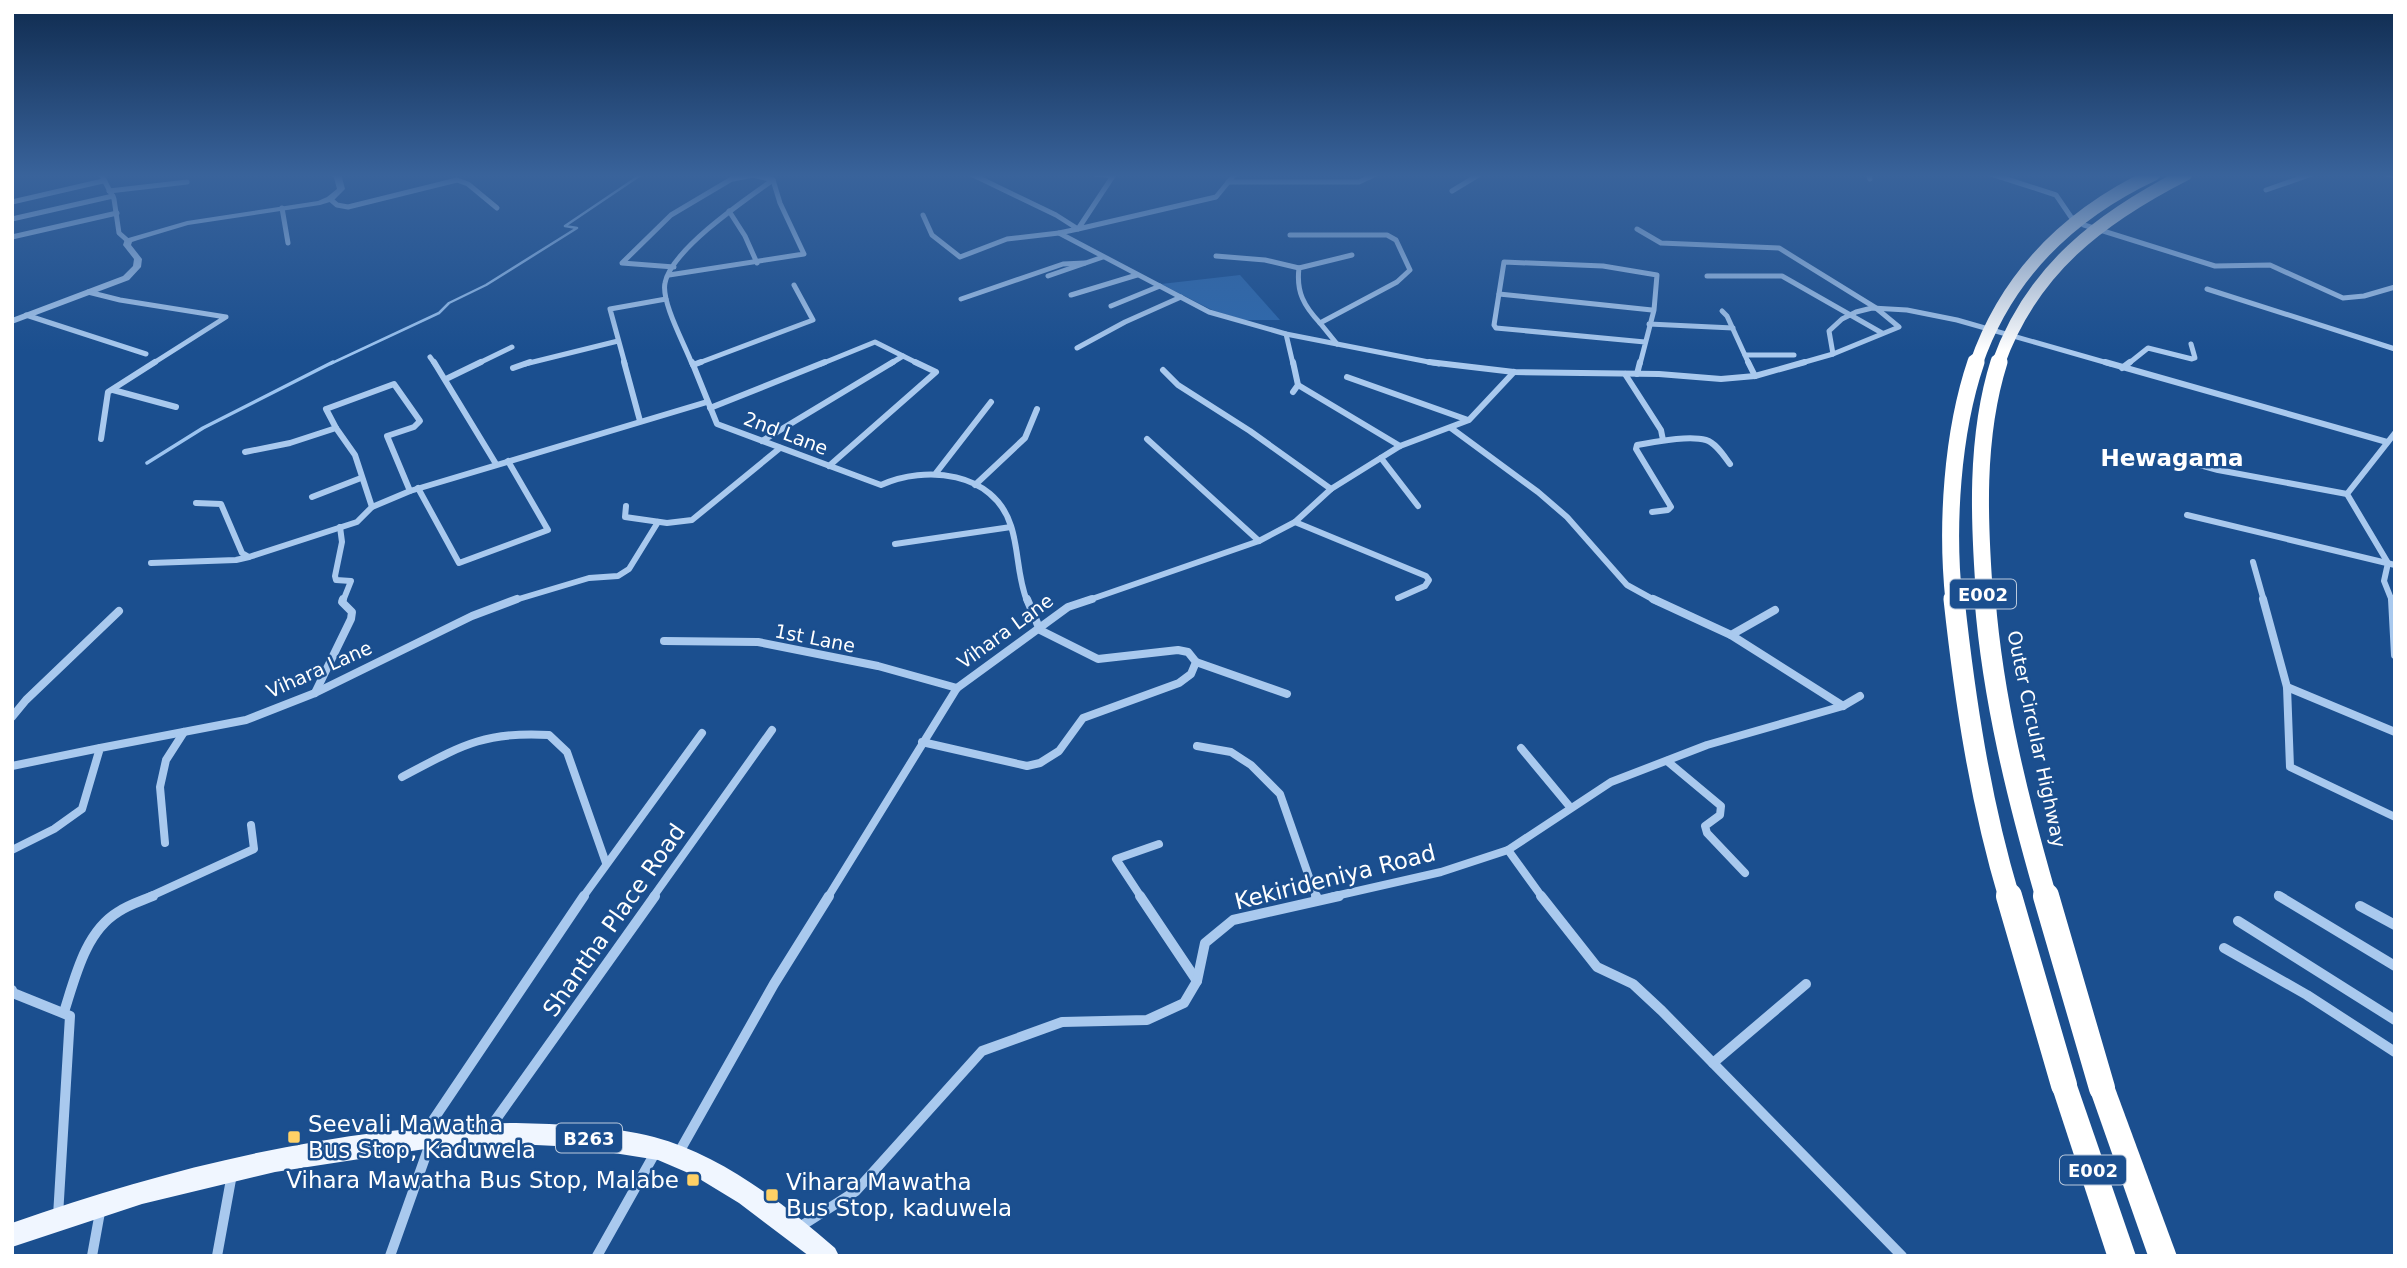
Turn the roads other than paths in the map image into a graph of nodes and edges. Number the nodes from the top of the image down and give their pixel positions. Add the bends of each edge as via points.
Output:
1 (29, 233) edge
2 (119, 233) edge
3 (154, 233) edge
4 (286, 233) edge
5 (652, 233) edge
6 (705, 233) edge
7 (743, 233) edge
8 (794, 233) edge
9 (931, 233) edge
10 (1058, 233) edge
11 (1059, 233) edge
12 (1644, 233) edge
13 (2060, 233) edge
14 (2090, 233) edge
15 (2110, 233) edge
16 (1290, 235) dead end
17 (12, 237) edge
18 (128, 241) junction
19 (288, 243) dead end
20 (1352, 255) dead end
21 (1216, 256) dead end
22 (1103, 257) junction
23 (757, 263) junction
24 (1085, 263) junction
25 (674, 267) junction
26 (1299, 268) junction
27 (668, 275) junction
28 (1138, 275) junction
29 (1048, 276) dead end
30 (1707, 276) dead end
31 (794, 285) dead end
32 (1160, 286) junction
33 (2395, 287) edge
34 (2207, 289) dead end
35 (88, 292) junction
36 (1499, 294) junction
37 (1071, 295) dead end
38 (1181, 297) junction
39 (666, 299) junction
40 (961, 299) dead end
41 (1111, 306) dead end
42 (1876, 308) junction
43 (1651, 310) junction
44 (1722, 311) dead end
45 (1849, 313) junction
46 (26, 315) junction
47 (12, 321) edge
48 (1320, 323) junction
49 (1649, 324) junction
50 (1733, 328) junction
51 (1882, 333) junction
52 (1286, 334) junction
53 (618, 341) junction
54 (1645, 342) junction
55 (1337, 344) junction
56 (2191, 345) dead end
57 (512, 347) dead end
58 (1077, 348) dead end
59 (2395, 349) edge
60 (146, 354) dead end
61 (1833, 354) junction
62 (1745, 355) junction
63 (1794, 355) dead end
64 (903, 356) junction
65 (430, 357) dead end
66 (693, 365) junction
67 (513, 368) dead end
68 (2122, 368) junction
69 (1163, 370) dead end
70 (1514, 372) junction
71 (1625, 374) junction
72 (1637, 374) junction
73 (1755, 376) junction
74 (1347, 377) dead end
75 (446, 379) junction
76 (1298, 385) junction
77 (113, 390) junction
78 (1293, 392) dead end
79 (991, 402) dead end
80 (708, 405) junction
81 (176, 407) dead end
82 (1037, 409) dead end
83 (1469, 420) junction
84 (640, 421) junction
85 (336, 428) junction
86 (1451, 428) junction
87 (2395, 433) edge
88 (101, 439) dead end
89 (1147, 439) dead end
90 (1663, 440) junction
91 (762, 442) junction
92 (2386, 442) junction
93 (1400, 446) junction
94 (780, 448) junction
95 (245, 452) dead end
96 (2167, 456) dead end
97 (1381, 458) junction
98 (508, 461) junction
99 (496, 464) junction
100 (1730, 464) dead end
101 (829, 466) junction
102 (936, 473) junction
103 (360, 478) junction
104 (975, 485) junction
105 (418, 488) junction
106 (1331, 489) junction
107 (410, 491) junction
108 (2347, 494) junction
109 (312, 497) dead end
110 (197, 503) dead end
111 (626, 506) dead end
112 (1418, 506) dead end
113 (372, 507) junction
114 (1652, 512) dead end
115 (2187, 515) dead end
116 (658, 522) junction
117 (1295, 522) junction
118 (341, 527) junction
119 (1011, 527) junction
120 (1259, 541) junction
121 (895, 544) dead end
122 (249, 556) junction
123 (2253, 562) dead end
124 (152, 563) dead end
125 (2391, 564) edge
126 (1398, 598) dead end
127 (1775, 610) dead end
128 (119, 611) dead end
129 (1040, 630) junction
130 (1731, 635) junction
131 (664, 640) dead end
132 (2395, 655) edge
133 (1196, 662) junction
134 (2287, 687) junction
135 (957, 688) junction
136 (315, 693) junction
137 (1287, 694) dead end
138 (1860, 695) dead end
139 (1843, 706) junction
140 (12, 717) edge
141 (772, 730) dead end
142 (184, 732) junction
143 (2395, 732) edge
144 (702, 733) dead end
145 (922, 742) junction
146 (1198, 746) dead end
147 (100, 748) junction
148 (1521, 748) dead end
149 (1667, 761) junction
150 (12, 766) edge
151 (402, 777) dead end
152 (1570, 807) junction
153 (2395, 817) edge
154 (251, 825) dead end
155 (165, 843) dead end
156 (1159, 844) dead end
157 (12, 850) edge
158 (1508, 850) junction
159 (606, 863) junction
160 (1745, 873) dead end
161 (2278, 895) dead end
162 (1317, 898) junction
163 (2360, 906) dead end
164 (2238, 921) dead end
165 (2395, 925) edge
166 (2224, 948) dead end
167 (2395, 966) edge
168 (1197, 981) junction
169 (1806, 984) dead end
170 (12, 990) edge
171 (64, 1012) junction
172 (2395, 1020) edge
173 (2395, 1052) edge
174 (1713, 1063) junction
175 (487, 1132) junction
176 (427, 1137) junction
177 (667, 1153) junction
178 (233, 1168) junction
179 (102, 1204) junction
180 (58, 1218) junction
181 (797, 1228) junction
182 (12, 1235) edge
183 (92, 1256) edge
184 (217, 1256) edge
185 (390, 1256) edge
186 (597, 1256) edge
187 (827, 1256) edge
188 (1902, 1256) edge
189 (2122, 1256) edge
190 (2163, 1256) edge

1 - 17 street
2 - 18 street
3 - 18 street
4 - 19 street
5 - 25 street via 622,263
6 - 25 street
7 - 23 street
8 - 23 street via 804,254
9 - 10 street via 960,257 1003,240
11 - 22 street
12 - 42 street via 1661,243 1779,248
13 - 189 highway, E002, bridge via 2021,276 1986,334 1963,401 1952,509 1954,591 1964,694 1992,839 2064,1084
14 - 190 highway, Outer Circular Highway / E002, bridge via 2045,278 2013,327 2001,356 1986,407 1983,437 1979,519 1983,597 2003,719 2031,844 2102,1088
15 - 33 street via 2214,266 2270,265 2343,298
16 - 48 street via 1387,235 1396,240 1410,270 1397,282
18 - 35 street via 138,259 137,267 125,278
20 - 26 street
21 - 26 street
22 - 24 street
22 - 28 street
23 - 27 street
24 - 29 street
24 - 40 street via 1063,264
25 - 27 street
26 - 48 street via 1296,286 1304,306
27 - 39 street, 2nd Lane
28 - 32 street
28 - 37 street
30 - 45 street via 1783,276
31 - 66 street via 813,320
32 - 38 street
32 - 41 street
34 - 59 street
35 - 46 street
35 - 77 street via 226,317
36 - 43 street
36 - 43 street via 1504,262 1644,271 1657,275
36 - 54 street via 1494,325 1499,329
38 - 52 street via 1209,312
38 - 58 street
39 - 53 street via 610,309
39 - 66 street, 2nd Lane
42 - 45 street
42 - 51 street via 1899,327
42 - 68 street via 1957,320
43 - 49 street
44 - 50 street
45 - 51 street
45 - 61 street via 1829,331
46 - 47 street
46 - 60 street
48 - 55 street
49 - 50 street
49 - 54 street
50 - 62 street
51 - 61 street
52 - 55 street
52 - 76 street
53 - 67 street
53 - 84 street
54 - 72 street
55 - 70 street
56 - 68 street via 2192,359 2148,348
57 - 75 street
61 - 73 street
62 - 63 street
62 - 73 street
64 - 80 street via 875,342
64 - 91 street
64 - 101 street via 936,372
65 - 75 street
66 - 80 street, 2nd Lane
68 - 92 street
69 - 106 street via 1178,385
70 - 71 street
70 - 83 street, Vihara Lane
71 - 72 street
71 - 90 street
72 - 73 street via 1721,379
74 - 83 street
75 - 99 street
76 - 78 street
76 - 93 street
77 - 81 street
77 - 88 street via 108,393
79 - 102 street
80 - 84 street
80 - 91 street, 2nd Lane via 717,424
82 - 104 street via 1025,438
83 - 86 street, Vihara Lane
84 - 98 street
85 - 95 street
85 - 103 street via 355,455
85 - 107 street via 326,409 394,384 420,421 387,436
86 - 93 street, Vihara Lane
86 - 130 street via 1567,517 1627,585
87 - 92 street
89 - 120 street
90 - 100 street via 1706,440
90 - 114 street via 1636,449 1671,507
91 - 94 street, 2nd Lane
92 - 108 street
93 - 97 street, Vihara Lane
94 - 101 street, 2nd Lane
94 - 116 street via 692,520
96 - 108 street
97 - 106 street, Vihara Lane
97 - 112 street
98 - 99 street
98 - 105 street via 548,530 459,563
99 - 105 street
101 - 102 street, 2nd Lane via 881,485 896,476
102 - 104 street, 2nd Lane
103 - 109 street
103 - 113 street
104 - 119 street, 2nd Lane via 995,502
105 - 107 street
106 - 117 street, Vihara Lane
107 - 113 street
108 - 125 street
110 - 122 street via 222,504 242,553
111 - 116 street via 625,517
113 - 118 street via 357,522
115 - 125 street
116 - 136 street, Vihara Lane via 629,569 618,576 589,578 524,596
117 - 120 street, Vihara Lane
117 - 126 street via 1429,580
118 - 122 street
118 - 136 street via 335,576 336,580 351,581 342,602 352,611 351,619
119 - 121 street
119 - 129 street, 2nd Lane via 1019,576
120 - 129 street, Vihara Lane via 1068,607
122 - 124 street
123 - 134 street
125 - 132 street via 2384,581 2392,599
127 - 130 street
128 - 140 street
129 - 133 street via 1098,659 1178,650 1188,652
129 - 135 street, Vihara Lane
130 - 139 street
131 - 135 street, 1st Lane via 758,642 878,666
133 - 137 street
133 - 145 street via 1191,674 1178,683 1083,718 1059,751 1040,763 1027,766
134 - 143 street
134 - 153 street via 2290,767
135 - 145 street, Vihara Lane
136 - 142 street, Vihara Lane via 246,720
138 - 139 street, Kekirideniya Road
139 - 149 street, Kekirideniya Road
141 - 175 street, Shantha Place Road
142 - 147 street, Vihara Lane
142 - 155 street via 166,760 160,787
144 - 159 street
145 - 177 street, Vihara Lane
146 - 162 street via 1231,752 1280,794
147 - 150 street, Vihara Lane
147 - 157 street via 85,805 75,817
148 - 152 street
149 - 152 street, Kekirideniya Road via 1611,782
149 - 160 street via 1721,806 1720,815 1705,827 1707,833
151 - 159 street via 467,743 512,733 549,735 567,752
152 - 158 street, Kekirideniya Road
154 - 171 street via 254,849 102,923 84,954
156 - 168 street via 1116,859
158 - 162 street, Kekirideniya Road via 1441,872
158 - 174 street via 1597,967 1633,984
159 - 176 street
161 - 167 street
162 - 168 street, Kekirideniya Road via 1233,920 1205,943
163 - 165 street
164 - 172 street
166 - 173 street
168 - 181 street, Kekirideniya Road via 1184,1003 1147,1020 1062,1022 982,1051 856,1191
169 - 174 street
170 - 171 street
171 - 180 street via 70,1016
174 - 188 street
175 - 176 main road, B263
175 - 177 main road, B263 via 564,1134
176 - 178 main road, B263
176 - 185 street
177 - 181 main road, B263 via 712,1174
177 - 186 street, Vihara Lane
178 - 179 main road, B263
178 - 184 street
179 - 180 main road, B263
179 - 183 street
180 - 182 main road, B263
181 - 187 main road, B263

